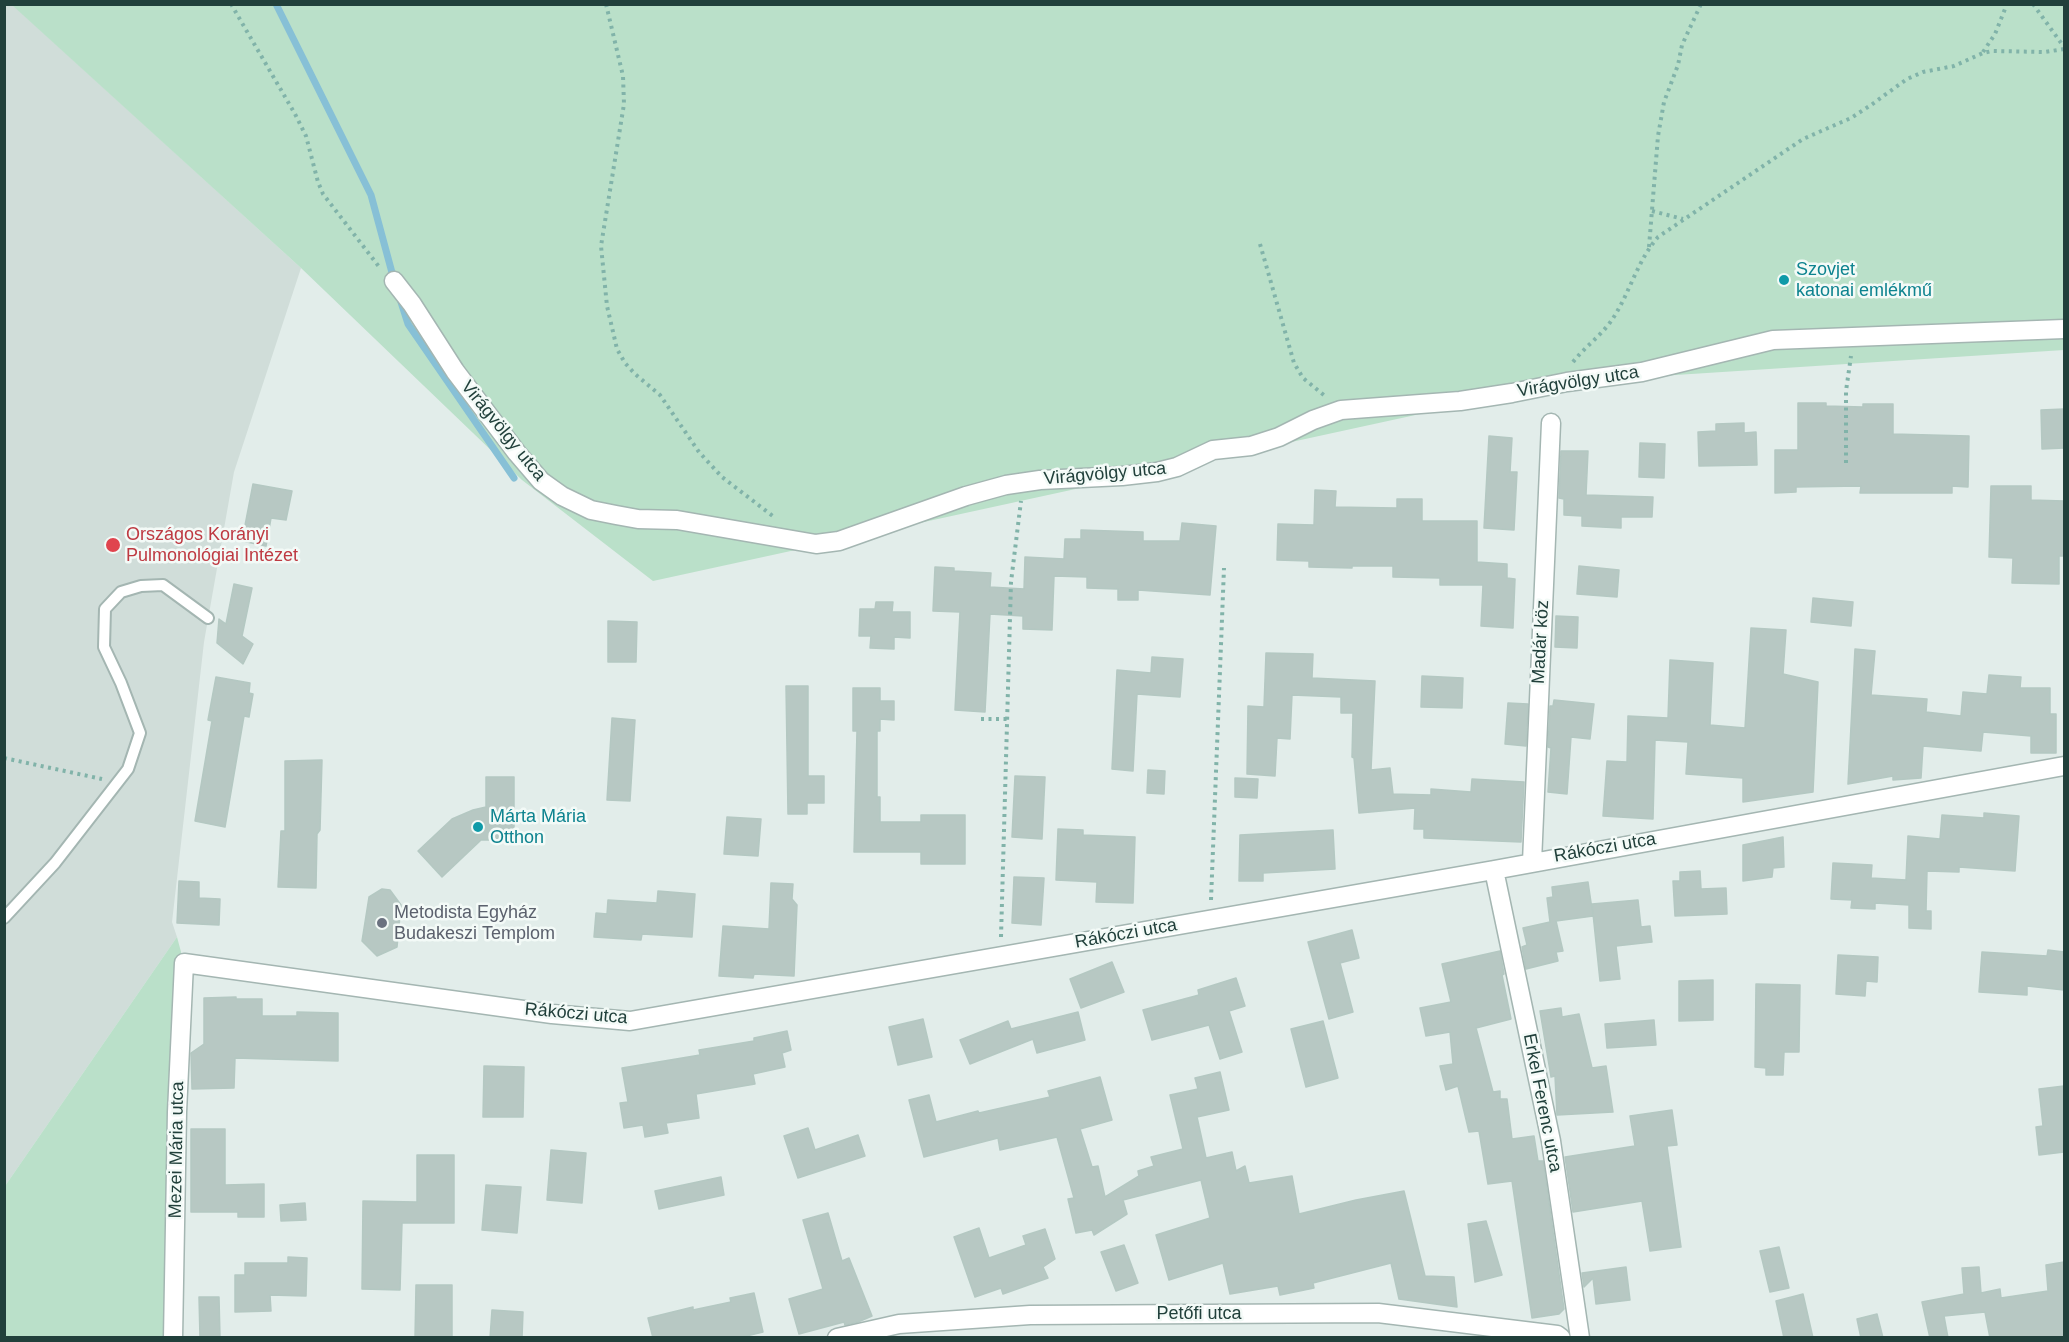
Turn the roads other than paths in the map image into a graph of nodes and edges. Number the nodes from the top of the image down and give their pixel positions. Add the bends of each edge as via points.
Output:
1 (394, 281) road end
2 (2064, 329) edge
3 (1551, 423) dead end
4 (208, 618) dead end
5 (2064, 766) edge
6 (1532, 862) junction
7 (1494, 870) junction
8 (4, 918) edge
9 (184, 963) joint
10 (173, 1338) edge
11 (837, 1338) edge
12 (1561, 1338) edge
13 (1580, 1338) edge

1 - 2 street, Virágvölgy utca via 517,453 541,481 562,496 591,510 616,515 677,520 816,544 839,541 1006,485 1177,467 1213,450 1251,446 1341,410 1460,401 1642,372 1773,340
3 - 6 street, Madár köz
4 - 8 lane via 163,585 121,592 105,609 104,647 140,733 128,769 55,863
5 - 6 street, Rákóczi utca
6 - 7 street, Rákóczi utca
7 - 9 street, Rákóczi utca via 630,1021 552,1014
7 - 13 street, Erkel Ferenc utca via 1551,1141
9 - 10 street, Mezei Mária utca
11 - 12 street, Petőfi utca via 899,1324 1030,1315 1378,1313

